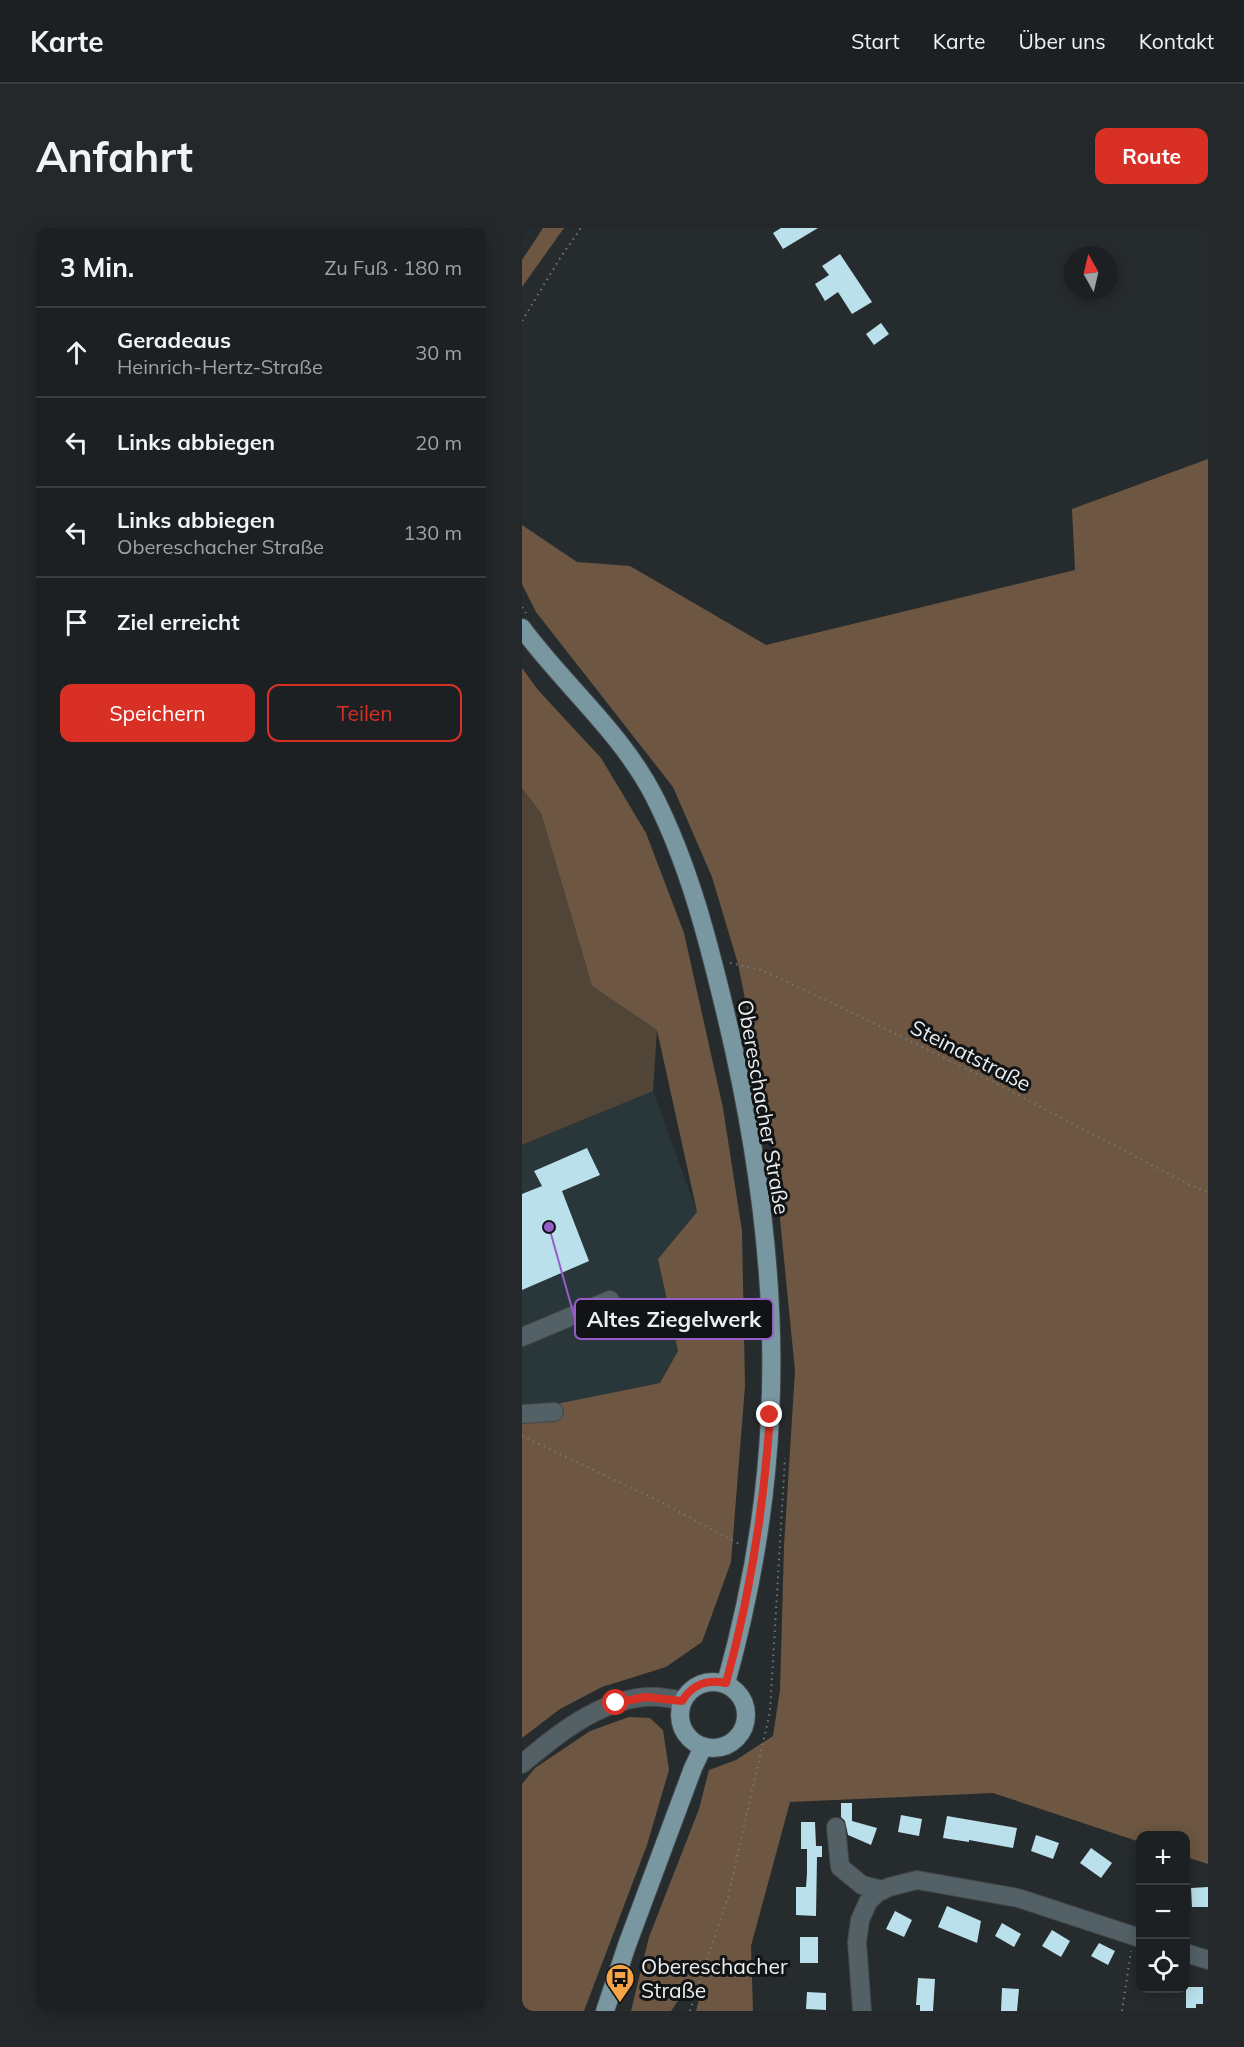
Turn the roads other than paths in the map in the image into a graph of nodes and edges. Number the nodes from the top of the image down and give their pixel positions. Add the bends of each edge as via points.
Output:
1 (526, 622) edge
2 (610, 1300) dead end
3 (522, 1338) edge
4 (554, 1412) dead end
5 (522, 1414) edge
6 (726, 1683) junction
7 (682, 1701) junction
8 (703, 1747) junction
9 (522, 1764) edge
10 (836, 1827) dead end
11 (882, 1890) junction
12 (1136, 1937) edge
13 (1190, 1955) edge
14 (1208, 1960) edge
15 (605, 2011) edge
16 (862, 2011) edge

1 - 6 main road, Obereschacher Straße via 631,758 673,835 714,965 750,1132 766,1263 770,1415 755,1552
2 - 3 street
4 - 5 street
6 - 7 main road via 700,1683
6 - 8 main road via 744,1701 745,1726 728,1745
7 - 8 main road via 682,1728
7 - 9 street via 645,1697 616,1703 581,1720
8 - 15 main road
10 - 11 street via 840,1867 862,1885
11 - 12 street via 917,1880 1018,1898
11 - 16 street via 868,1902 860,1920 857,1942
13 - 14 street

